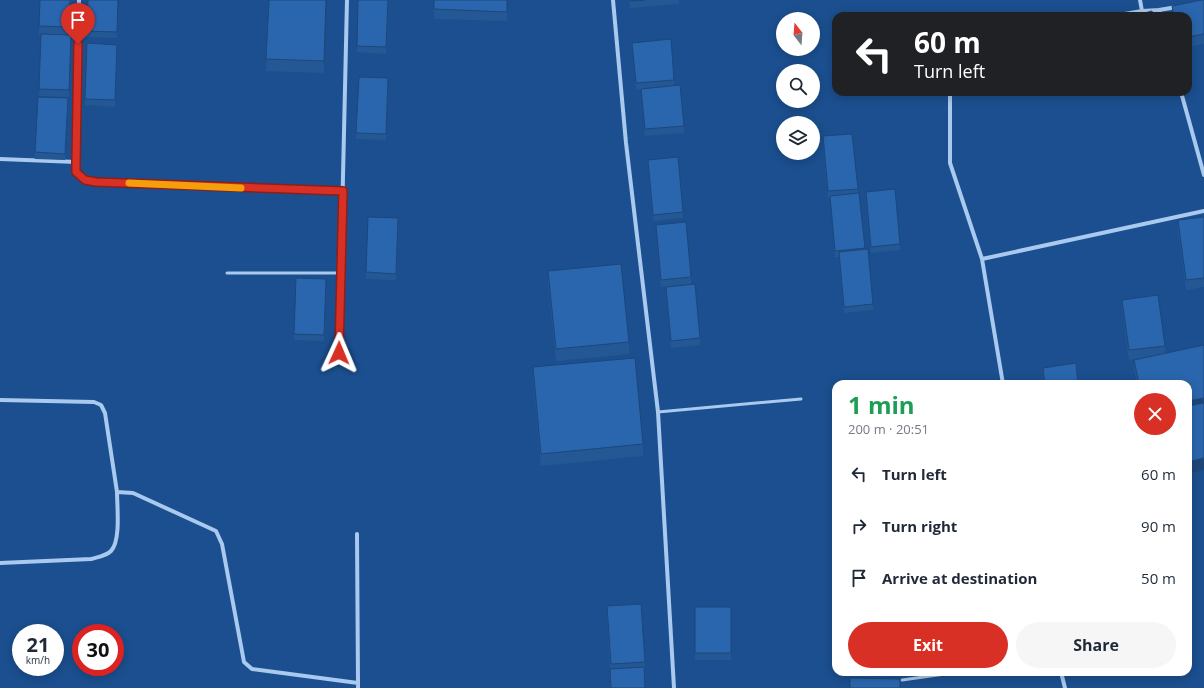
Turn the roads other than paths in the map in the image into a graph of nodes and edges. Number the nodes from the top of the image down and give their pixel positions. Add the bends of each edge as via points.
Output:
1 (79, 0) edge
2 (348, 0) edge
3 (613, 0) edge
4 (1140, 0) edge
5 (1182, 6) edge
6 (1159, 10) joint
7 (1142, 11) junction
8 (1136, 12) edge
9 (950, 96) edge
10 (1183, 96) edge
11 (0, 159) edge
12 (76, 162) junction
13 (1204, 175) edge
14 (343, 191) junction
15 (1204, 211) edge
16 (982, 259) junction
17 (227, 273) dead end
18 (341, 273) junction
19 (339, 353) dead end
20 (1003, 380) edge
21 (801, 399) dead end
22 (0, 400) edge
23 (658, 412) junction
24 (117, 492) junction
25 (357, 534) dead end
26 (0, 563) edge
27 (930, 676) edge
28 (1062, 676) edge
29 (902, 680) edge
30 (358, 686) edge
31 (674, 688) edge
32 (1065, 688) edge

1 - 12 street
2 - 14 street
3 - 23 street via 626,143
4 - 7 street
5 - 6 street
6 - 7 street
7 - 8 street
9 - 16 street via 950,163
10 - 13 street
11 - 12 street
12 - 14 street via 76,172 85,180 96,182
14 - 18 street
15 - 16 street
16 - 20 street
17 - 18 lane
18 - 19 street
21 - 23 lane
22 - 24 street via 94,402 101,406 105,413
23 - 31 street
24 - 26 street via 117,537 112,550 103,557
24 - 30 street via 133,493 216,530 222,544 244,662 252,669
25 - 30 street
27 - 29 lane
28 - 32 street

